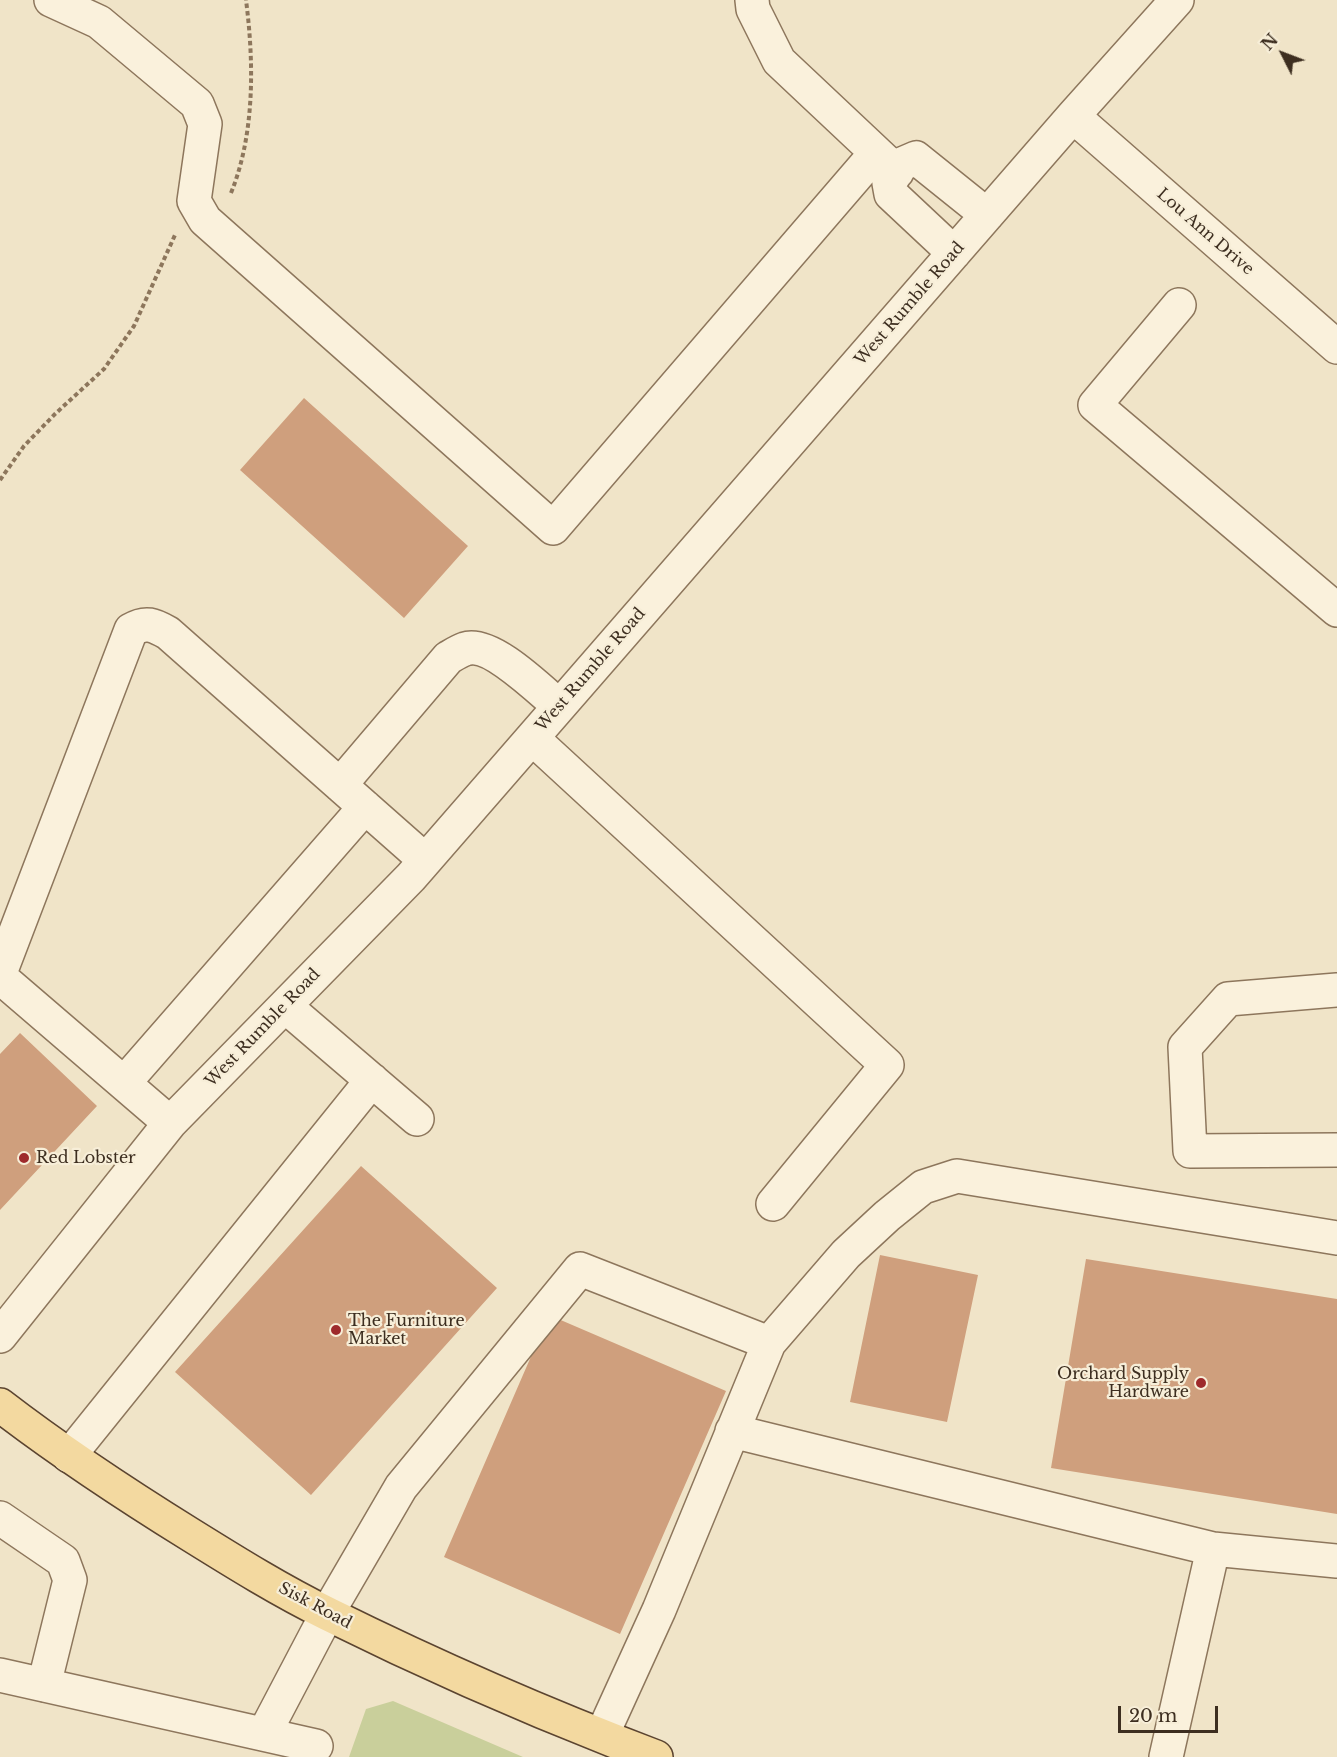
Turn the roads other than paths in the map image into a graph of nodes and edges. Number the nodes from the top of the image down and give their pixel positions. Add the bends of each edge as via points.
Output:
1 (51, 0) edge
2 (752, 0) edge
3 (1177, 0) edge
4 (1073, 116) junction
5 (887, 162) junction
6 (987, 215) junction
7 (954, 253) junction
8 (1179, 305) dead end
9 (1337, 347) edge
10 (1337, 610) edge
11 (559, 706) junction
12 (532, 738) junction
13 (340, 785) junction
14 (365, 807) junction
15 (425, 860) junction
16 (0, 975) edge
17 (1337, 990) edge
18 (285, 1006) junction
19 (372, 1080) junction
20 (124, 1083) junction
21 (417, 1119) dead end
22 (170, 1123) junction
23 (1337, 1150) edge
24 (773, 1204) dead end
25 (1337, 1238) edge
26 (0, 1336) edge
27 (768, 1344) junction
28 (0, 1405) edge
29 (732, 1431) junction
30 (69, 1456) junction
31 (0, 1518) edge
32 (1213, 1549) junction
33 (1337, 1561) edge
34 (327, 1614) junction
35 (0, 1675) edge
36 (44, 1685) junction
37 (264, 1734) junction
38 (602, 1735) junction
39 (316, 1746) dead end
40 (656, 1757) edge
41 (1166, 1757) edge

1 - 5 street via 99,22 197,104 205,124 194,201 205,220 553,528
2 - 5 street via 779,61
3 - 4 street, West Rumble Road
4 - 6 street, West Rumble Road
4 - 9 street, Lou Ann Drive
5 - 6 street via 902,164 916,158
5 - 7 street via 891,194
6 - 7 street, West Rumble Road
7 - 11 street, West Rumble Road
8 - 10 street via 1095,405
11 - 12 street, West Rumble Road
11 - 13 street via 500,658 485,649 466,648 448,658
12 - 15 street, West Rumble Road
12 - 24 street via 888,1065
13 - 14 street
13 - 16 street via 168,633 153,624 139,625 131,630
14 - 15 street
14 - 20 street
15 - 18 street, West Rumble Road
16 - 20 street
17 - 23 street via 1228,999 1185,1047 1190,1151
18 - 19 street
18 - 22 street, West Rumble Road
19 - 21 street
19 - 30 street
20 - 22 street
22 - 26 street, West Rumble Road
25 - 27 street via 957,1176 923,1186 887,1216 846,1254
27 - 29 street
27 - 34 street via 580,1269 401,1487
28 - 30 main road, Sisk Road
29 - 32 street
29 - 38 street via 659,1610
30 - 34 main road, Sisk Road via 240,1565
31 - 36 street via 63,1561 70,1580
32 - 33 street
32 - 41 street
34 - 37 street
34 - 38 main road, Sisk Road
35 - 36 street
36 - 37 street
37 - 39 street
38 - 40 main road, Sisk Road

